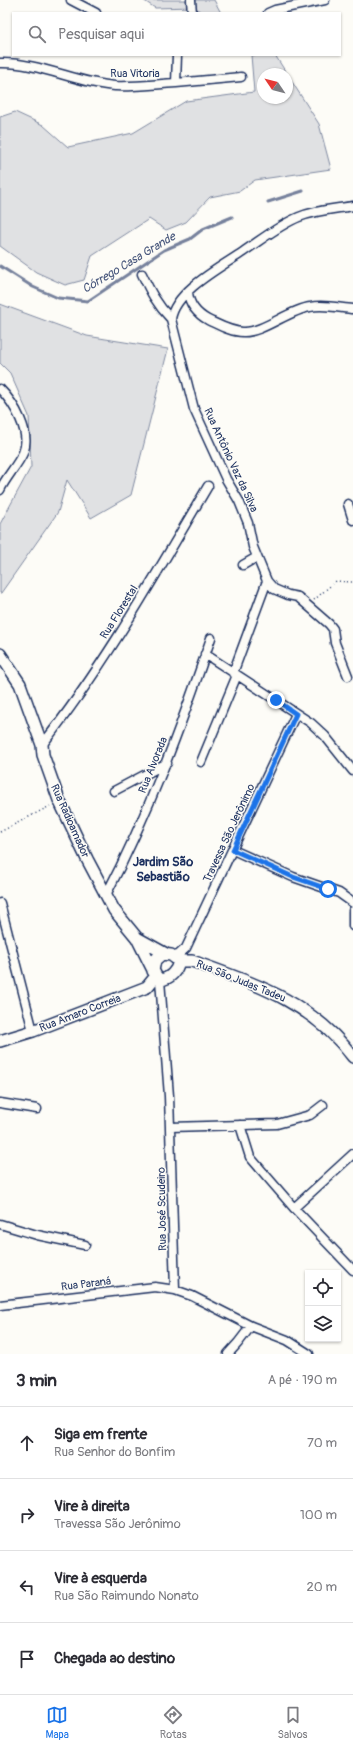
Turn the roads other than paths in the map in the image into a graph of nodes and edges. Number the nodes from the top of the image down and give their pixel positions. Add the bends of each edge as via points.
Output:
1 (71, 0) edge
2 (191, 0) edge
3 (325, 0) edge
4 (94, 12) edge
5 (192, 12) edge
6 (273, 12) edge
7 (177, 56) edge
8 (0, 64) edge
9 (241, 77) dead end
10 (176, 83) junction
11 (353, 206) edge
12 (142, 274) dead end
13 (188, 292) junction
14 (353, 309) edge
15 (171, 319) junction
16 (0, 389) edge
17 (208, 486) dead end
18 (0, 490) edge
19 (348, 504) dead end
20 (353, 520) edge
21 (257, 557) junction
22 (243, 565) dead end
23 (267, 582) junction
24 (211, 638) dead end
25 (0, 654) edge
26 (205, 654) junction
27 (235, 674) junction
28 (348, 676) dead end
29 (296, 714) junction
30 (42, 745) junction
31 (201, 762) dead end
32 (167, 763) junction
33 (353, 771) edge
34 (114, 791) dead end
35 (233, 850) junction
36 (106, 895) junction
37 (0, 904) edge
38 (353, 904) edge
39 (353, 911) edge
40 (353, 926) edge
41 (137, 938) junction
42 (173, 957) junction
43 (156, 975) junction
44 (33, 1031) junction
45 (0, 1041) edge
46 (353, 1057) edge
47 (1, 1105) edge
48 (323, 1106) dead end
49 (37, 1109) dead end
50 (240, 1125) junction
51 (170, 1127) junction
52 (353, 1154) edge
53 (294, 1208) junction
54 (0, 1224) edge
55 (85, 1245) dead end
56 (353, 1270) edge
57 (175, 1290) junction
58 (0, 1305) edge
59 (251, 1326) junction
60 (228, 1354) edge
61 (309, 1354) edge

1 - 4 street
2 - 5 street
3 - 6 street
7 - 10 street
8 - 10 street, Rua Vitoria via 17,63 114,86
9 - 10 street, Rua Vitoria
11 - 13 street via 322,210 300,217 271,232 204,277
12 - 15 street via 152,297
13 - 14 street via 189,300 203,317 218,325 243,332 260,328 312,306
13 - 15 street via 172,311
15 - 21 street, Rua Antônio Vaz da Silva via 194,409 226,479 239,501
16 - 18 street via 18,416 26,443 23,453
17 - 30 street, Rua Florestal via 124,626 77,698
19 - 20 street
21 - 22 street
21 - 23 street, Rua Antônio Vaz da Silva
23 - 27 street
23 - 28 street, Rua Antônio Vaz da Silva via 274,590 298,597 333,629
24 - 26 street, Rua Alvorada
25 - 30 street, Rua Radioamador via 20,684
26 - 27 street
26 - 32 street, Rua Alvorada
27 - 29 street
27 - 31 street
29 - 33 street via 325,736
29 - 35 street, Travessa São Jerônimo
30 - 36 street, Rua Radioamador via 59,800
32 - 34 street
32 - 36 street, Rua Alvorada via 140,827
35 - 38 street via 293,877 339,893
35 - 42 street, Travessa São Jerônimo via 186,948
36 - 41 street, Rua Radioamador
37 - 44 street
39 - 40 street
41 - 42 street, Rua Radioamador
41 - 43 street, Rua Radioamador
42 - 43 street via 158,957 155,960
42 - 43 street via 178,967 172,975 166,980
42 - 46 street, Rua São Judas Tadeu via 192,961 243,980 290,1001 317,1018
43 - 44 street, Rua Amaro Correia via 147,987
43 - 51 street, Rua José Scudeiro
44 - 45 street, Rua Amaro Correia
47 - 49 street
48 - 50 street via 310,1115 278,1124
50 - 51 street
50 - 53 street via 250,1156
51 - 57 street, Rua José Scudeiro
52 - 53 street
53 - 56 street
54 - 55 street
57 - 58 street, Rua Paraná via 155,1287
57 - 59 street
59 - 60 street
59 - 61 street via 287,1340

